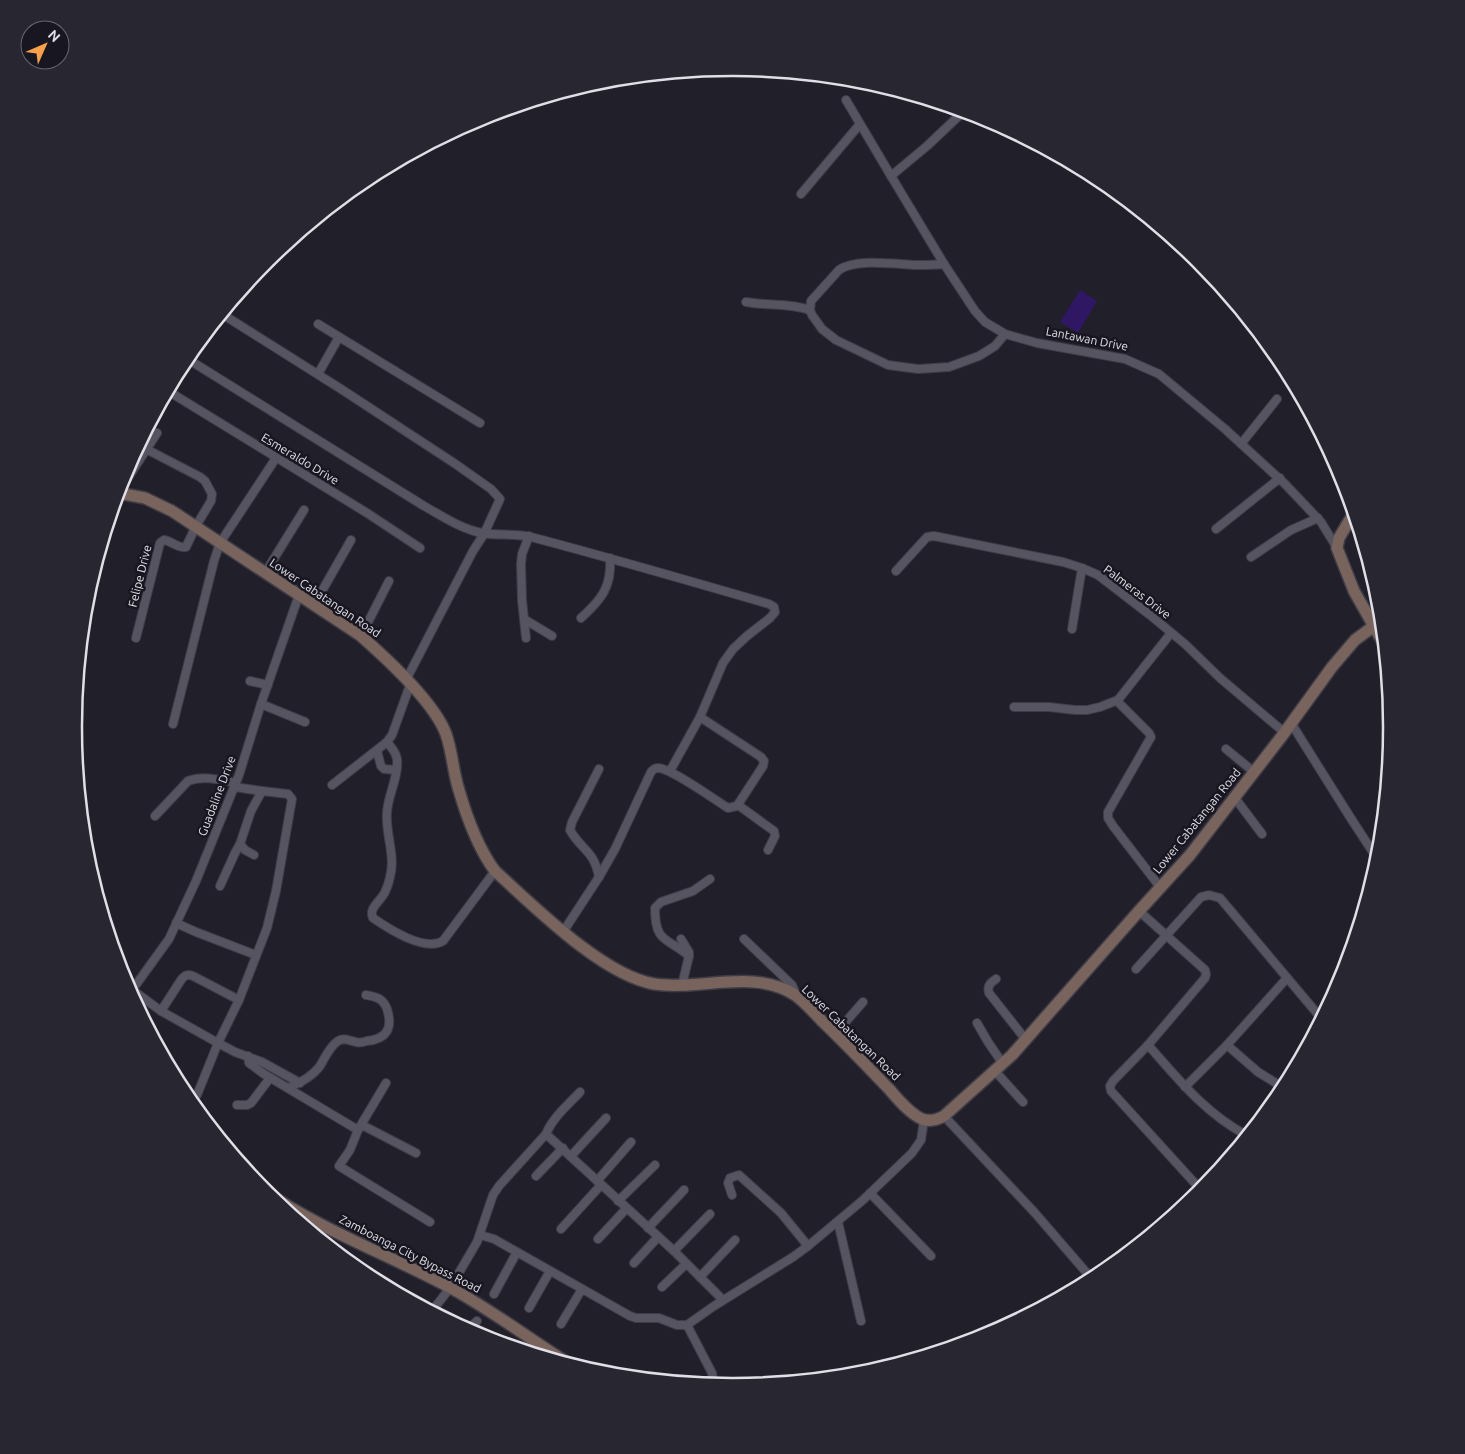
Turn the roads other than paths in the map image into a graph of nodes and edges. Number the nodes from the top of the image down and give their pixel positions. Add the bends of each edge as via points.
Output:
1 (846, 100) dead end
2 (958, 117) edge
3 (860, 124) junction
4 (891, 176) junction
5 (800, 194) dead end
6 (944, 264) junction
7 (746, 302) dead end
8 (810, 310) junction
9 (227, 317) edge
10 (318, 324) dead end
11 (1005, 334) junction
12 (340, 337) junction
13 (193, 362) edge
14 (318, 374) junction
15 (174, 394) edge
16 (1277, 399) dead end
17 (480, 423) dead end
18 (157, 433) dead end
19 (1241, 444) junction
20 (146, 449) junction
21 (142, 454) edge
22 (276, 458) junction
23 (1280, 478) junction
24 (125, 494) edge
25 (304, 510) dead end
26 (1318, 518) junction
27 (1349, 519) edge
28 (196, 526) junction
29 (1216, 529) dead end
30 (484, 534) junction
31 (528, 536) junction
32 (351, 540) dead end
33 (220, 544) junction
34 (420, 548) dead end
35 (1338, 548) junction
36 (1251, 557) dead end
37 (610, 558) junction
38 (1082, 568) junction
39 (896, 571) dead end
40 (265, 573) junction
41 (389, 581) dead end
42 (299, 595) junction
43 (314, 605) junction
44 (581, 618) dead end
45 (524, 619) junction
46 (1374, 626) junction
47 (1072, 629) dead end
48 (1376, 629) edge
49 (1171, 633) junction
50 (360, 636) junction
51 (552, 636) dead end
52 (136, 638) dead end
53 (526, 638) dead end
54 (250, 680) dead end
55 (408, 683) junction
56 (268, 685) junction
57 (1118, 700) junction
58 (261, 704) junction
59 (1014, 707) dead end
60 (700, 717) junction
61 (305, 722) dead end
62 (1291, 722) junction
63 (172, 724) dead end
64 (1284, 733) junction
65 (387, 742) junction
66 (1226, 749) dead end
67 (377, 751) junction
68 (599, 769) dead end
69 (396, 770) junction
70 (670, 771) junction
71 (1254, 772) junction
72 (235, 785) junction
73 (332, 785) dead end
74 (262, 791) junction
75 (1236, 798) junction
76 (738, 804) junction
77 (155, 816) dead end
78 (1262, 834) dead end
79 (240, 844) junction
80 (768, 850) dead end
81 (1372, 850) edge
82 (254, 854) dead end
83 (495, 871) junction
84 (598, 877) junction
85 (710, 879) dead end
86 (220, 886) dead end
87 (1160, 887) junction
88 (1139, 911) junction
89 (176, 923) junction
90 (563, 932) junction
91 (1167, 935) junction
92 (681, 939) dead end
93 (744, 939) dead end
94 (256, 955) junction
95 (690, 956) junction
96 (1136, 969) dead end
97 (1287, 978) junction
98 (996, 979) dead end
99 (135, 984) edge
100 (682, 985) junction
101 (366, 995) dead end
102 (794, 995) junction
103 (141, 997) edge
104 (239, 1000) junction
105 (863, 1002) dead end
106 (161, 1011) junction
107 (1317, 1013) edge
108 (978, 1023) dead end
109 (835, 1034) junction
110 (1026, 1040) junction
111 (218, 1043) junction
112 (1226, 1044) junction
113 (1148, 1045) junction
114 (248, 1056) junction
115 (999, 1068) junction
116 (270, 1078) junction
117 (300, 1083) junction
118 (386, 1083) dead end
119 (1277, 1084) edge
120 (1185, 1087) junction
121 (288, 1088) junction
122 (580, 1092) dead end
123 (197, 1095) dead end
124 (1023, 1102) dead end
125 (238, 1105) dead end
126 (944, 1116) junction
127 (606, 1118) dead end
128 (924, 1120) junction
129 (360, 1127) junction
130 (1241, 1133) edge
131 (546, 1134) junction
132 (631, 1142) dead end
133 (563, 1148) junction
134 (416, 1153) dead end
135 (571, 1156) junction
136 (655, 1165) dead end
137 (536, 1176) dead end
138 (599, 1183) junction
139 (1196, 1184) edge
140 (684, 1190) dead end
141 (870, 1193) junction
142 (732, 1195) dead end
143 (618, 1201) junction
144 (626, 1209) junction
145 (300, 1213) edge
146 (710, 1214) dead end
147 (430, 1222) dead end
148 (838, 1222) junction
149 (648, 1228) junction
150 (561, 1229) dead end
151 (480, 1235) junction
152 (658, 1237) junction
153 (598, 1239) dead end
154 (735, 1240) dead end
155 (808, 1246) junction
156 (674, 1251) junction
157 (517, 1252) junction
158 (931, 1256) dead end
159 (634, 1263) dead end
160 (686, 1264) junction
161 (550, 1271) junction
162 (1087, 1273) edge
163 (700, 1277) junction
164 (450, 1288) junction
165 (662, 1288) dead end
166 (582, 1289) junction
167 (494, 1294) dead end
168 (723, 1300) junction
169 (436, 1306) edge
170 (529, 1308) dead end
171 (477, 1321) dead end
172 (861, 1321) dead end
173 (474, 1324) edge
174 (561, 1324) dead end
175 (687, 1325) junction
176 (551, 1352) edge
177 (713, 1377) edge

1 - 3 street, Lantawan Drive
2 - 4 street
3 - 4 street, Lantawan Drive
3 - 5 street
4 - 6 street, Lantawan Drive
6 - 8 street via 865,263 844,266 811,301
6 - 11 street, Lantawan Drive via 975,311 985,322
7 - 8 street
8 - 11 street via 822,329 836,340 888,365 911,368 956,365 995,346
9 - 14 street
10 - 12 street
11 - 19 street, Lantawan Drive via 1125,359 1144,367 1178,389
12 - 14 street
12 - 17 street
13 - 30 street via 424,506 458,526
14 - 30 street via 495,493 500,502
15 - 22 street, Esmeraldo Drive
16 - 19 street
18 - 20 street
19 - 23 street, Lantawan Drive
20 - 21 street
20 - 28 street via 200,477 209,487 211,501
22 - 33 street
22 - 34 street, Esmeraldo Drive
23 - 26 street, Lantawan Drive
23 - 29 street
24 - 28 street, Lower Cabatangan Road via 156,502
25 - 40 street
26 - 35 street, Lantawan Drive
26 - 36 street via 1290,530
27 - 35 street via 1339,538
28 - 33 street, Lower Cabatangan Road
28 - 52 street, Felipe Drive via 186,548 167,540 160,543
30 - 31 street
30 - 55 street
31 - 37 street
31 - 45 street via 521,564
32 - 43 street
33 - 40 street, Lower Cabatangan Road
33 - 63 street
35 - 46 street, Lantawan Drive via 1354,591
37 - 44 street via 611,573 606,590
37 - 60 street via 774,607 775,612 770,618 733,649 723,663
38 - 39 street, Palmeras Drive via 934,536 927,537
38 - 47 street
38 - 49 street, Palmeras Drive via 1098,575
40 - 42 street, Lower Cabatangan Road
41 - 50 street
42 - 43 street, Lower Cabatangan Road
42 - 56 street, Guadaline Drive
43 - 50 street, Lower Cabatangan Road
45 - 51 street
45 - 53 street
46 - 48 street, Lantawan Drive
46 - 62 street, Lower Cabatangan Road via 1346,650
49 - 57 street
49 - 64 street, Palmeras Drive
50 - 55 street, Lower Cabatangan Road via 380,652
54 - 56 street
55 - 65 street
55 - 83 street, Lower Cabatangan Road via 431,709 446,734 458,787 473,830
56 - 58 street, Guadaline Drive
57 - 59 street via 1087,710
57 - 87 street via 1151,737 1108,812 1108,818
58 - 61 street
58 - 72 street, Guadaline Drive
60 - 70 street
60 - 76 street via 764,761
62 - 64 street, Lower Cabatangan Road
62 - 81 street
64 - 71 street, Lower Cabatangan Road
65 - 67 street
65 - 69 street via 397,758
66 - 71 street
67 - 69 street via 381,766
67 - 73 street
68 - 84 street via 570,830 592,857
69 - 83 street via 387,814 393,862 385,892 372,910 373,918 400,935 438,944
70 - 76 street via 728,808
70 - 84 street via 658,768 651,772
71 - 75 street, Lower Cabatangan Road
72 - 74 street
72 - 77 street via 202,778 188,781
72 - 89 street, Guadaline Drive
74 - 79 street
74 - 94 street via 288,794 292,802 276,891
75 - 78 street
75 - 87 street, Lower Cabatangan Road
76 - 80 street via 774,831
79 - 82 street
79 - 86 street
83 - 90 street, Lower Cabatangan Road
84 - 90 street
85 - 95 street via 694,891 661,902 655,908 662,938
87 - 88 street, Lower Cabatangan Road
88 - 91 street
88 - 110 street, Lower Cabatangan Road
89 - 94 street
89 - 99 street, Guadaline Drive via 169,939
90 - 100 street, Lower Cabatangan Road via 625,974 654,984
91 - 96 street
91 - 97 street via 1201,897 1220,898
91 - 113 street via 1206,970 1206,974
92 - 95 street
93 - 102 street via 792,985
94 - 104 street
95 - 100 street
97 - 107 street
97 - 112 street
98 - 110 street via 989,985 989,994
100 - 102 street, Lower Cabatangan Road via 757,982
101 - 117 street via 381,999 385,1004 389,1020 386,1034 374,1041 338,1041 318,1068
102 - 109 street, Lower Cabatangan Road
103 - 106 street
104 - 106 street via 185,975
104 - 111 street
105 - 109 street
106 - 111 street
108 - 115 street
109 - 128 street, Lower Cabatangan Road via 910,1111
110 - 115 street, Lower Cabatangan Road
111 - 114 street
111 - 123 street
112 - 119 street
112 - 120 street
113 - 120 street
113 - 139 street via 1113,1081 1111,1091
114 - 116 street via 251,1066
114 - 117 street
115 - 124 street
115 - 126 street, Lower Cabatangan Road
116 - 121 street
116 - 125 street via 251,1102
117 - 121 street
118 - 129 street
120 - 130 street via 1202,1105
121 - 129 street
122 - 131 street via 549,1126
126 - 128 street via 932,1121
126 - 162 street
127 - 135 street
128 - 141 street via 918,1145
129 - 134 street
129 - 147 street via 339,1166
131 - 133 street
131 - 151 street via 493,1194
132 - 138 street
133 - 135 street
133 - 137 street
135 - 138 street
136 - 143 street
138 - 143 street
138 - 150 street
140 - 149 street
141 - 148 street
141 - 158 street
142 - 155 street via 728,1183 730,1178 739,1175 781,1213
143 - 144 street
144 - 149 street
144 - 153 street
145 - 164 street, Zamboanga City Bypass Road
146 - 156 street
148 - 155 street
148 - 172 street
149 - 152 street
151 - 157 street
151 - 164 street
152 - 156 street
152 - 159 street
154 - 163 street
155 - 168 street
156 - 160 street
157 - 161 street
157 - 167 street
160 - 163 street
160 - 165 street
161 - 166 street
161 - 170 street
163 - 168 street
164 - 169 street
164 - 176 street, Zamboanga City Bypass Road
166 - 174 street
166 - 175 street via 630,1316 659,1318
168 - 175 street
171 - 173 street
175 - 177 street

